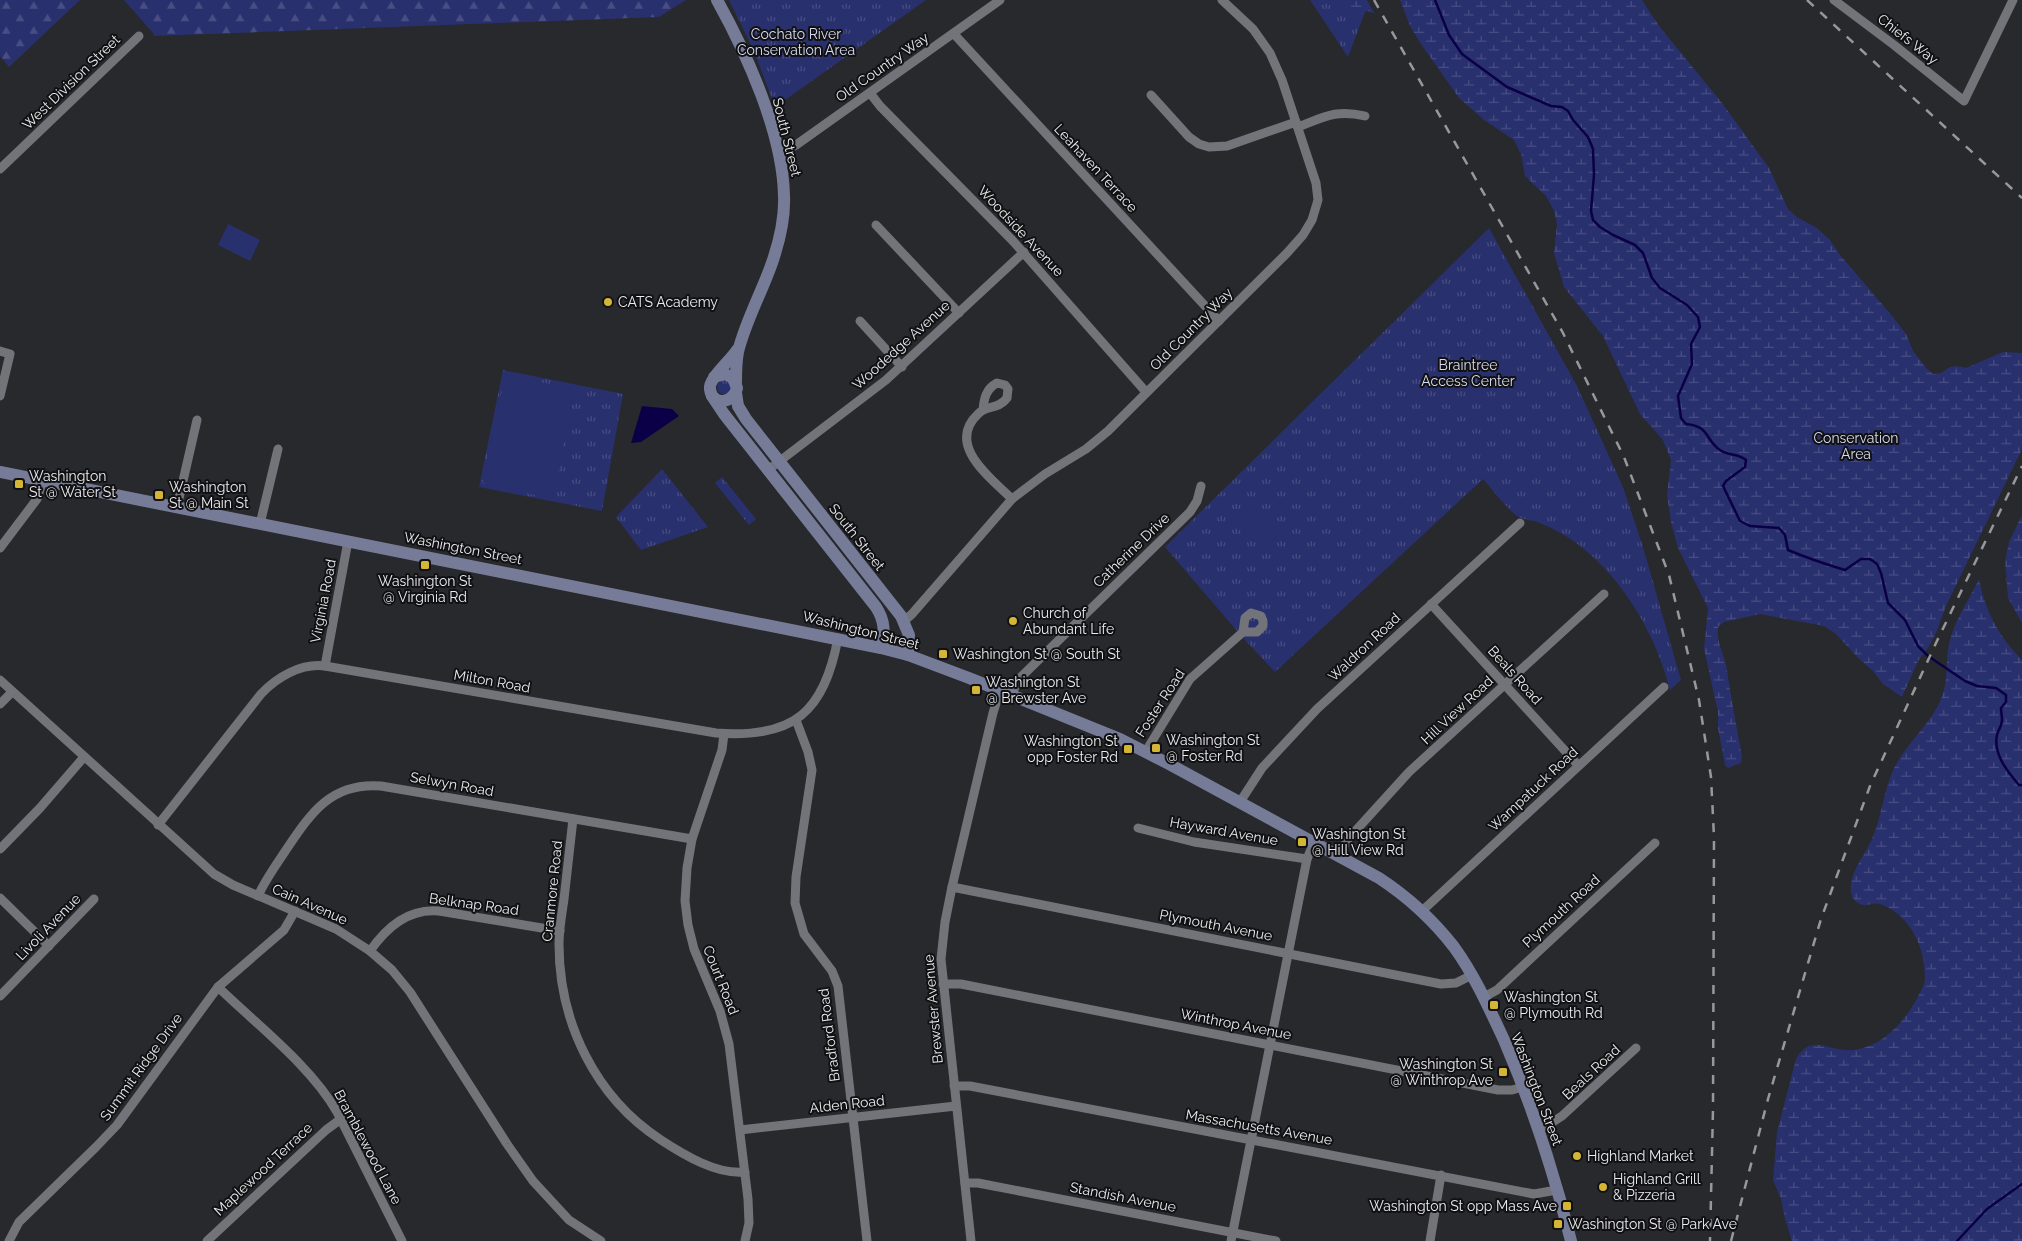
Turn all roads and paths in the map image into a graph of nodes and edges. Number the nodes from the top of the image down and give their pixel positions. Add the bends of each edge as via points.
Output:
1 (717, 0) edge
2 (1000, 0) edge
3 (1222, 0) edge
4 (1834, 0) edge
5 (2013, 0) edge
6 (954, 34) junction
7 (139, 36) dead end
8 (870, 93) junction
9 (1151, 95) dead end
10 (1364, 116) dead end
11 (1297, 124) junction
12 (779, 154) junction
13 (0, 169) edge
14 (876, 225) dead end
15 (1024, 252) junction
16 (959, 313) junction
17 (860, 321) dead end
18 (1218, 321) junction
19 (741, 344) junction
20 (0, 351) edge
21 (902, 367) junction
22 (714, 377) junction
23 (736, 388) junction
24 (1146, 392) junction
25 (0, 396) edge
26 (712, 396) junction
27 (983, 410) dead end
28 (197, 420) dead end
29 (278, 448) dead end
30 (778, 461) junction
31 (768, 470) junction
32 (0, 472) edge
33 (43, 480) junction
34 (1201, 486) dead end
35 (1012, 499) junction
36 (177, 507) junction
37 (1520, 523) dead end
38 (260, 524) junction
39 (348, 541) junction
40 (0, 548) edge
41 (1604, 594) dead end
42 (1431, 604) junction
43 (904, 621) junction
44 (1243, 632) dead end
45 (838, 638) junction
46 (881, 648) junction
47 (908, 655) junction
48 (325, 666) junction
49 (0, 680) edge
50 (1504, 684) junction
51 (1664, 687) dead end
52 (12, 692) junction
53 (1006, 692) junction
54 (0, 704) edge
55 (796, 720) junction
56 (724, 734) junction
57 (1146, 751) junction
58 (84, 757) junction
59 (1578, 765) junction
60 (1240, 802) junction
61 (573, 820) junction
62 (158, 825) junction
63 (1138, 828) dead end
64 (692, 839) junction
65 (1314, 842) junction
66 (1655, 843) dead end
67 (0, 849) edge
68 (1338, 855) junction
69 (1307, 859) junction
70 (952, 887) junction
71 (258, 896) junction
72 (0, 898) edge
73 (94, 899) dead end
74 (295, 911) junction
75 (1422, 911) junction
76 (560, 931) junction
77 (48, 946) junction
78 (370, 951) junction
79 (1288, 953) junction
80 (1472, 975) junction
81 (943, 984) junction
82 (218, 987) junction
83 (0, 996) edge
84 (1484, 997) junction
85 (1270, 1045) junction
86 (1636, 1048) dead end
87 (954, 1086) junction
88 (1523, 1087) junction
89 (956, 1106) junction
90 (852, 1117) junction
91 (341, 1119) junction
92 (1538, 1129) junction
93 (740, 1130) junction
94 (1251, 1140) junction
95 (745, 1172) junction
96 (1441, 1175) junction
97 (965, 1183) junction
98 (1557, 1190) junction
99 (1232, 1237) edge
100 (9, 1241) edge
101 (206, 1241) edge
102 (402, 1241) edge
103 (601, 1241) edge
104 (746, 1241) edge
105 (867, 1241) edge
106 (971, 1241) edge
107 (1276, 1241) edge
108 (1430, 1241) edge
109 (1571, 1241) edge

1 - 12 main road, South Street via 751,71
2 - 6 street, Old Country Way
3 - 11 street, Old Country Way via 1248,24 1266,47
4 - 5 street, Chiefs Way via 1964,101
6 - 8 street, Old Country Way
6 - 18 street, Leahaven Terrace
7 - 13 street, West Division Street
8 - 12 street, Old Country Way
8 - 15 street, Woodside Avenue
9 - 11 street via 1189,137 1209,147 1227,146
10 - 11 street via 1338,113
11 - 18 street, Old Country Way via 1316,183 1318,200 1314,215 1307,230 1287,253
12 - 19 main road, South Street via 784,198 781,228 768,275
14 - 16 street
15 - 16 street, Woodedge Avenue
15 - 24 street, Woodside Avenue
16 - 21 street, Woodedge Avenue
17 - 21 street
18 - 24 street, Old Country Way
19 - 22 main road, South Street
19 - 23 main road, South Street
20 - 25 street via 10,354
21 - 30 street, Woodedge Avenue
22 - 23 main road via 727,374 732,377
22 - 26 main road via 710,387
23 - 26 main road via 732,398 725,401
23 - 30 main road, South Street via 740,411
24 - 35 street, Old Country Way via 1093,444 1044,474
26 - 31 main road, South Street
27 - 35 street via 972,420 969,428 970,451 983,472
28 - 36 street
29 - 38 street
30 - 31 street, Woodedge Avenue
30 - 43 main road, South Street
31 - 46 main road, South Street via 882,616
32 - 33 main road, Washington Street
33 - 36 main road, Washington Street
33 - 40 street via 37,500
34 - 53 street, Catherine Drive via 1190,512
35 - 43 street, Old Country Way
36 - 38 main road, Washington Street
37 - 42 street, Waldron Road
38 - 39 main road, Washington Street
39 - 45 main road, Washington Street
39 - 48 street, Virginia Road
41 - 50 street, Hill View Road
42 - 50 street, Beals Road
42 - 60 street, Waldron Road via 1299,728 1262,768
43 - 47 main road, South Street via 909,635
44 - 57 street, Foster Road via 1190,679
45 - 46 main road, Washington Street
45 - 55 street, Milton Road via 833,663 822,689 811,707
46 - 47 main road, Washington Street
47 - 53 main road, Washington Street
48 - 56 street, Milton Road
48 - 62 street, Milton Road via 296,670 266,689
49 - 52 street, Cain Avenue
50 - 59 street, Beals Road
50 - 68 street, Hill View Road via 1403,779 1349,838
51 - 59 street, Wampatuck Road
52 - 54 street
52 - 58 street, Cain Avenue
53 - 57 main road, Washington Street
53 - 70 street, Brewster Avenue via 993,713
55 - 56 street, Milton Road via 758,732
55 - 90 street, Bradford Road via 812,770 795,903 804,934 832,971 838,986
56 - 64 street, Court Road via 722,750
57 - 60 main road, Washington Street
58 - 62 street, Cain Avenue
58 - 67 street
59 - 75 street, Wampatuck Road
60 - 65 main road, Washington Street
61 - 64 street, Selwyn Road
61 - 71 street, Selwyn Road via 381,786 355,788 334,795 315,810
61 - 76 street, Cranmore Road
62 - 71 street, Cain Avenue via 214,874
63 - 69 street, Hayward Avenue via 1194,842
64 - 93 street, Court Road via 685,884 688,924 696,956 717,1003 727,1036
65 - 68 main road, Washington Street
65 - 69 street
66 - 84 street, Plymouth Road via 1496,990
68 - 75 main road, Washington Street via 1389,885
69 - 79 street
70 - 79 street, Plymouth Avenue
70 - 81 street, Brewster Avenue via 942,949
71 - 74 street, Cain Avenue
72 - 77 street
73 - 77 street, Livoli Avenue
74 - 78 street, Cain Avenue via 336,929
74 - 82 street, Summit Ridge Drive via 284,930
75 - 80 main road, Washington Street via 1445,936
76 - 78 street, Belknap Road via 422,911 398,922
76 - 95 street, Cranmore Road via 560,971 569,1018 582,1051 607,1090 635,1120 671,1147 720,1169
77 - 83 street, Livoli Avenue
78 - 103 street, Cain Avenue via 406,986 533,1181 569,1220
79 - 80 street, Plymouth Avenue via 1441,984 1456,983
79 - 85 street
80 - 84 main road, Washington Street
81 - 85 street, Winthrop Avenue via 960,984
81 - 87 street, Brewster Avenue
82 - 91 street, Bramblewood Lane via 309,1074
82 - 100 street, Summit Ridge Drive via 117,1124 23,1218
84 - 88 main road, Washington Street
85 - 88 street, Winthrop Avenue via 1498,1090
85 - 94 street
86 - 92 street, Beals Road via 1562,1116
87 - 89 street, Brewster Avenue
87 - 94 street, Massachusetts Avenue via 970,1086
88 - 92 main road, Washington Street
89 - 90 street, Alden Road
89 - 97 street, Brewster Avenue
90 - 93 street, Alden Road
90 - 105 street, Bradford Road
91 - 101 street, Maplewood Terrace
91 - 102 street, Bramblewood Lane
92 - 98 main road, Washington Street
93 - 95 street, Court Road
94 - 96 street, Massachusetts Avenue
94 - 99 street
95 - 104 street, Court Road via 749,1215
96 - 98 street, Massachusetts Avenue via 1534,1194
96 - 108 street
97 - 99 street, Standish Avenue via 978,1183
97 - 106 street, Brewster Avenue
98 - 109 main road, Washington Street
99 - 107 street, Standish Avenue

